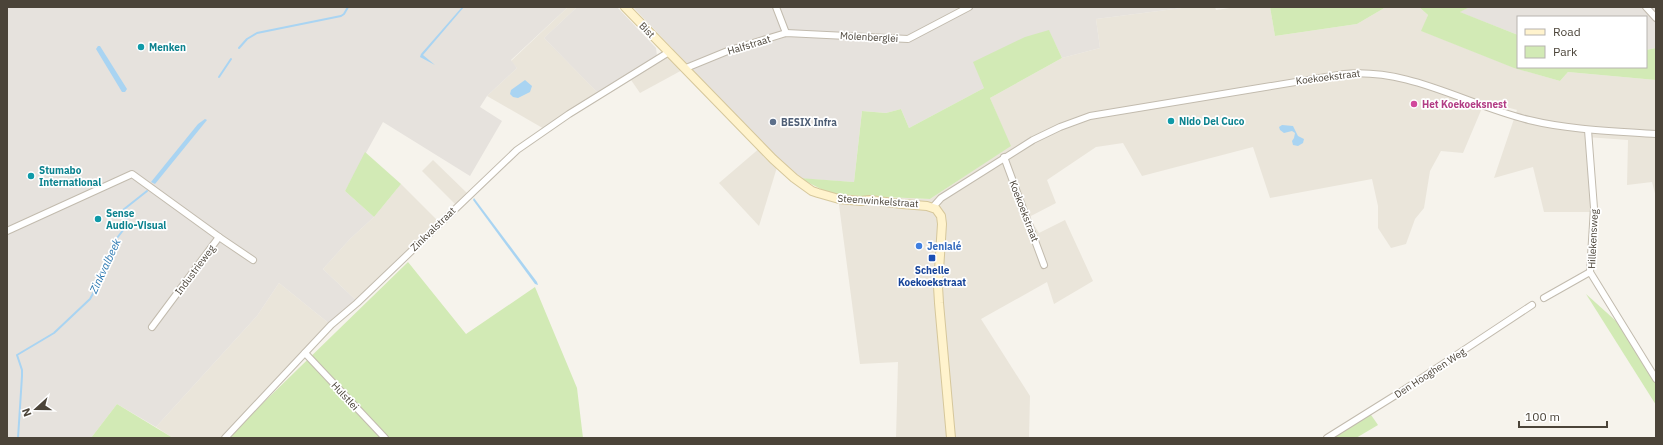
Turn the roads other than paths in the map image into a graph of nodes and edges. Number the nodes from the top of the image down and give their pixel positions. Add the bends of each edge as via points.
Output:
1 (625, 7) edge
2 (776, 7) edge
3 (969, 7) edge
4 (1646, 7) edge
5 (1656, 18) edge
6 (786, 34) junction
7 (669, 52) junction
8 (686, 68) junction
9 (1588, 130) junction
10 (1656, 134) edge
11 (1004, 157) junction
12 (933, 207) junction
13 (7, 231) edge
14 (219, 237) junction
15 (253, 260) dead end
16 (1044, 265) dead end
17 (1590, 272) junction
18 (1544, 298) dead end
19 (1532, 305) dead end
20 (152, 327) dead end
21 (305, 353) junction
22 (1656, 379) edge
23 (225, 438) edge
24 (385, 438) edge
25 (951, 438) edge
26 (1327, 438) edge

1 - 7 street, Bist
2 - 6 street
3 - 6 street, Molenberglei via 908,39
4 - 5 street
6 - 8 street, Halfstraat via 730,50
7 - 8 street, Steenwinkelstraat
7 - 21 street, Zinkvalstraat via 569,114 517,150 331,325
8 - 12 street, Steenwinkelstraat via 773,159 812,191 839,200 887,201
9 - 10 street, Koekoekstraat
9 - 11 street, Koekoekstraat via 1529,120 1439,89 1384,74 1359,73 1094,115 1047,133
9 - 17 street, Hillekensweg via 1594,200
11 - 12 street, Koekoekstraat via 941,198
11 - 16 street, Koekoekstraat
12 - 25 street, Steenwinkelstraat via 941,216 942,224 938,292
13 - 14 street, Industrieweg via 132,174
14 - 15 street
14 - 20 street, Industrieweg
17 - 18 street
17 - 22 street, Hillekensweg
19 - 26 street, Den Hooghen Weg
21 - 23 street, Zinkvalstraat
21 - 24 street, Hulstlei

